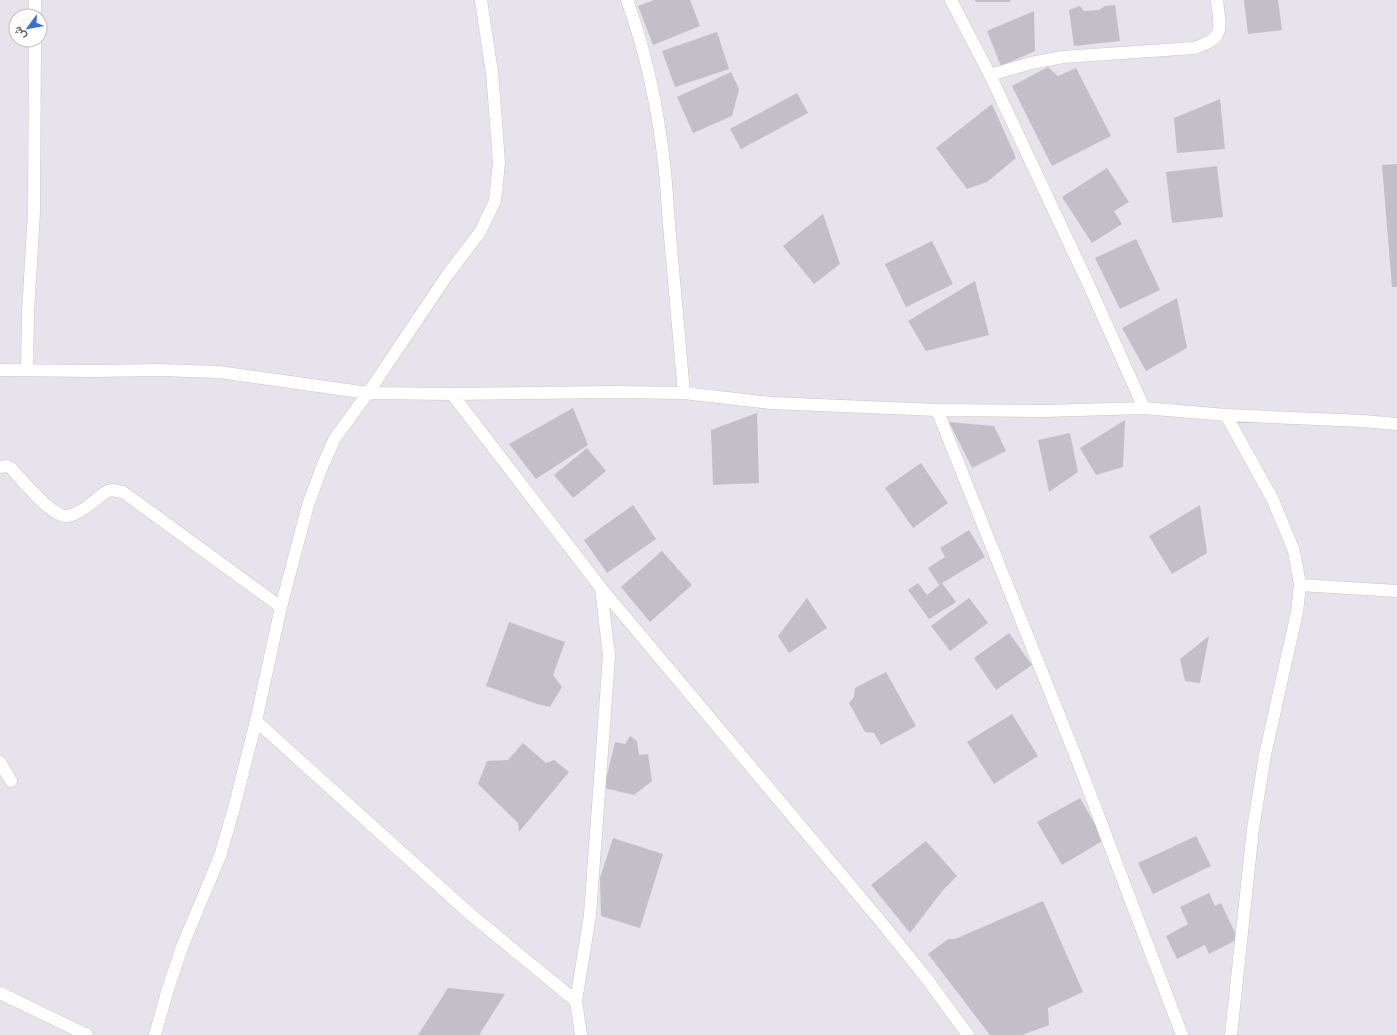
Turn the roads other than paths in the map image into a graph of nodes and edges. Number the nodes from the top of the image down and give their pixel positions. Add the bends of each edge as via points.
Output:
1 (481, 0) edge
2 (627, 0) edge
3 (951, 0) edge
4 (1216, 0) edge
5 (35, 48) edge
6 (990, 75) junction
7 (0, 370) edge
8 (27, 370) junction
9 (368, 393) junction
10 (684, 393) junction
11 (452, 394) junction
12 (1144, 408) junction
13 (937, 410) junction
14 (1226, 415) junction
15 (1397, 424) edge
16 (0, 466) edge
17 (1300, 584) junction
18 (601, 588) junction
19 (1397, 591) edge
20 (281, 607) junction
21 (256, 721) junction
22 (0, 762) edge
23 (12, 781) dead end
24 (0, 993) edge
25 (576, 1001) junction
26 (87, 1035) edge
27 (155, 1035) edge
28 (581, 1035) edge
29 (968, 1035) edge
30 (1182, 1035) edge
31 (1231, 1035) edge

1 - 9 street via 492,73 499,163 495,201 480,232 448,274
2 - 10 street via 654,95 660,130
3 - 6 street
4 - 6 street via 1219,33 1207,44 1194,48 1063,57
5 - 8 street via 34,212
6 - 12 street
7 - 8 street
8 - 9 street via 219,372
9 - 11 street
9 - 20 street via 335,438 322,467 308,504
10 - 11 street
10 - 13 street via 771,403
11 - 18 street
12 - 13 street via 1044,411
12 - 14 street
13 - 30 street via 1078,762
14 - 15 street
14 - 17 street via 1273,500 1294,551
16 - 20 street via 11,468 53,511 67,516 83,510 108,491 123,492
17 - 19 street
17 - 31 street via 1297,612 1265,755 1253,828
18 - 25 street via 609,656 590,915
18 - 29 street via 877,917
20 - 21 street
21 - 25 street via 470,914
21 - 27 street via 220,856 182,947
22 - 23 street
24 - 26 street
25 - 28 street

